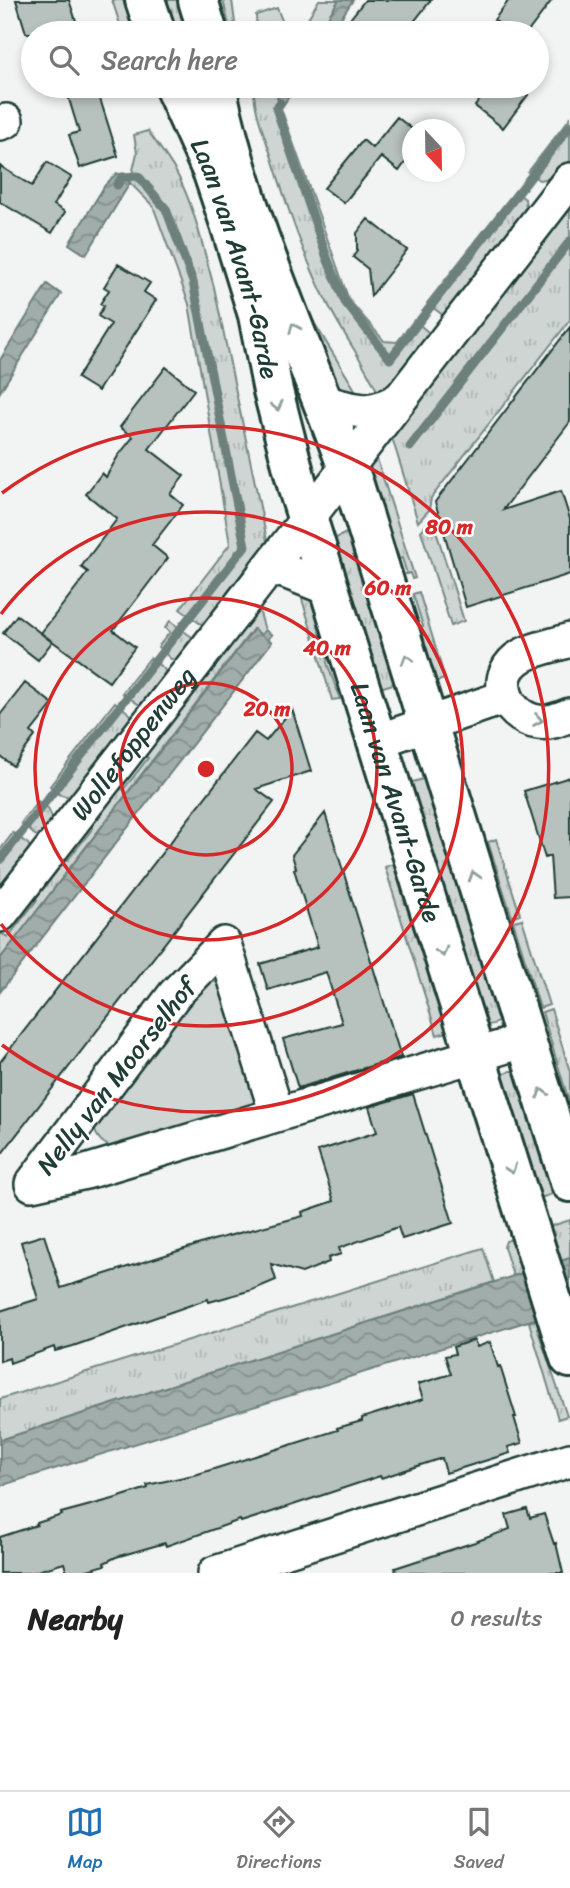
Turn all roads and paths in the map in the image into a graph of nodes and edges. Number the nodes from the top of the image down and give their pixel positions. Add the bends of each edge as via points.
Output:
1 (145, 0) edge
2 (198, 0) edge
3 (152, 21) edge
4 (204, 21) edge
5 (179, 98) edge
6 (219, 98) edge
7 (570, 180) edge
8 (400, 399) junction
9 (324, 402) junction
10 (348, 468) junction
11 (308, 518) junction
12 (265, 572) junction
13 (330, 589) junction
14 (570, 640) edge
15 (505, 697) junction
16 (570, 715) edge
17 (427, 724) junction
18 (378, 741) junction
19 (0, 915) edge
20 (526, 1040) junction
21 (474, 1056) junction
22 (277, 1114) junction
23 (570, 1182) edge
24 (570, 1357) edge
25 (570, 1460) edge
26 (295, 1561) edge
27 (215, 1573) edge

1 - 3 street
2 - 4 street
5 -> 11 street, Laan van Avant-Garde via 230,224
9 -> 6 street, Laan van Avant-Garde via 247,202
7 - 8 street, Wollefoppenweg
8 - 9 street via 370,412
8 - 10 street, Wollefoppenweg
9 - 10 street, Laan van Avant-Garde
10 - 11 street, Wollefoppenweg
17 -> 10 street, Laan van Avant-Garde
11 - 12 street, Wollefoppenweg
11 - 13 street, Laan van Avant-Garde
12 - 13 street via 282,570
12 - 19 street, Wollefoppenweg
13 - 18 street, Laan van Avant-Garde
14 - 15 street via 521,656 508,671
15 -> 16 street via 518,714 536,722
15 - 17 street
17 - 18 street
20 -> 17 street, Laan van Avant-Garde
18 -> 21 street, Laan van Avant-Garde
20 - 21 street, Nelly van Moorselhof
23 -> 20 street, Laan van Avant-Garde
21 - 22 street, Nelly van Moorselhof
21 -> 24 street, Laan van Avant-Garde
22 - 22 street, Nelly van Moorselhof via 86,1172 32,1184 175,994 224,944
25 - 26 street
26 - 27 street

